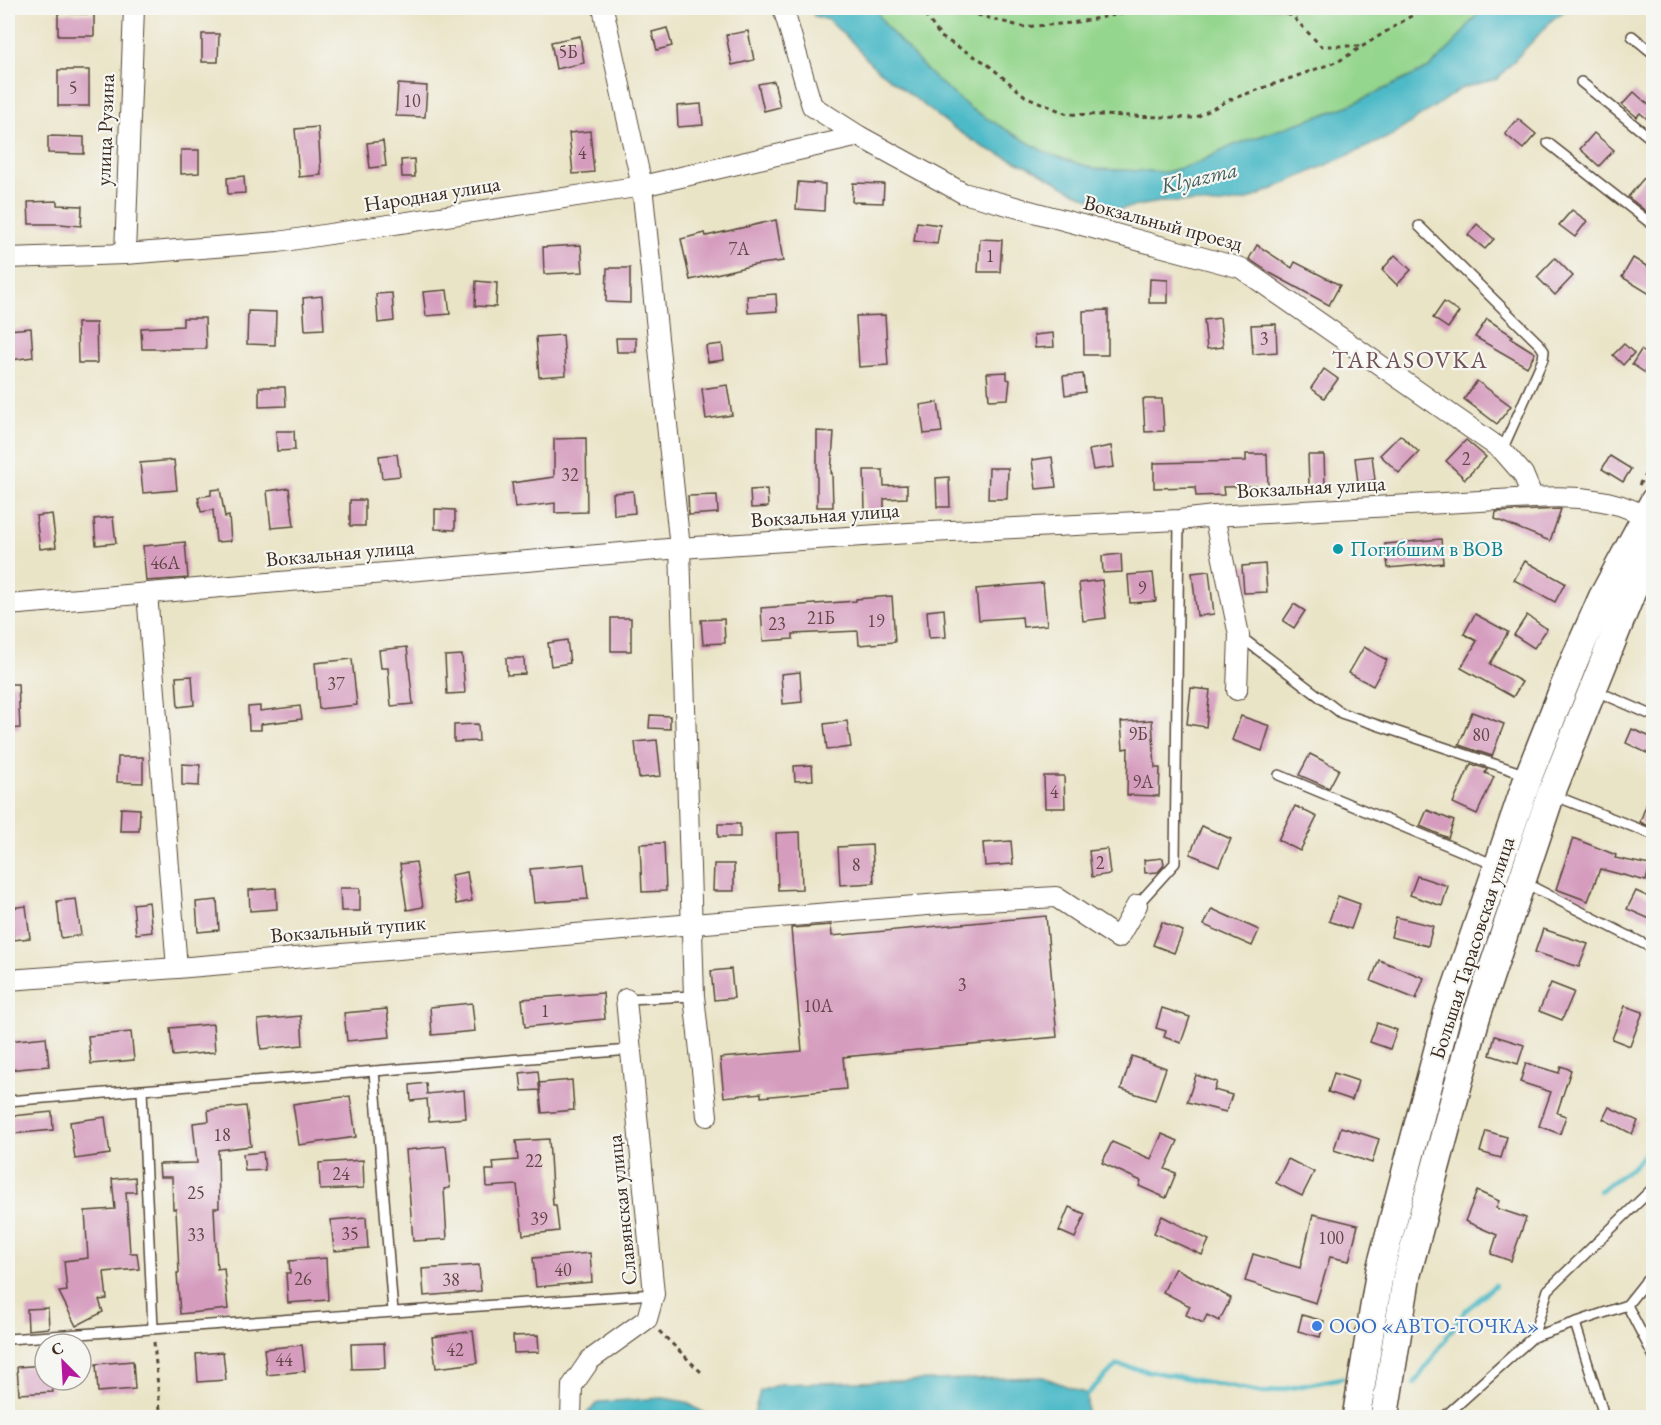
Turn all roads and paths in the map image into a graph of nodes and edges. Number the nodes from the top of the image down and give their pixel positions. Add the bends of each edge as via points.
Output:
1 (134, 8) edge
2 (603, 8) edge
3 (783, 8) edge
4 (920, 8) edge
5 (971, 8) edge
6 (1153, 8) edge
7 (1270, 8) edge
8 (1424, 8) edge
9 (1632, 36) dead end
10 (1363, 46) junction
11 (1653, 54) edge
12 (1581, 82) dead end
13 (859, 136) junction
14 (1653, 141) edge
15 (1548, 143) dead end
16 (642, 186) junction
17 (1419, 226) dead end
18 (1653, 226) edge
19 (124, 254) junction
20 (8, 258) edge
21 (1502, 450) junction
22 (1533, 498) junction
23 (1649, 509) edge
24 (1214, 516) junction
25 (1179, 520) junction
26 (1653, 546) edge
27 (680, 548) junction
28 (1645, 584) edge
29 (147, 593) junction
30 (8, 605) edge
31 (1239, 635) junction
32 (1592, 689) junction
33 (1237, 690) dead end
34 (1653, 717) edge
35 (1279, 775) dead end
36 (1529, 775) junction
37 (1551, 794) junction
38 (1653, 835) edge
39 (1497, 866) junction
40 (1521, 881) junction
41 (1137, 905) joint
42 (693, 924) junction
43 (1653, 950) edge
44 (177, 968) junction
45 (8, 980) edge
46 (694, 996) junction
47 (626, 999) joint
48 (630, 1050) junction
49 (374, 1071) junction
50 (142, 1090) junction
51 (8, 1101) edge
52 (707, 1116) dead end
53 (1653, 1187) edge
54 (1653, 1271) edge
55 (1646, 1280) junction
56 (1653, 1293) edge
57 (654, 1294) junction
58 (1627, 1305) junction
59 (393, 1312) junction
60 (647, 1319) junction
61 (1575, 1323) junction
62 (153, 1328) junction
63 (1533, 1337) junction
64 (8, 1339) edge
65 (1653, 1358) edge
66 (704, 1374) dead end
67 (165, 1418) edge
68 (571, 1418) edge
69 (1356, 1418) edge
70 (1384, 1418) edge
71 (1443, 1418) edge
72 (1599, 1418) edge

1 - 19 street, улица Рузина
2 - 16 street
3 - 13 street, Вокзальный проезд via 812,106
4 - 10 path via 941,37 986,63 1025,96 1067,114 1195,118 1229,100 1339,61
5 - 6 path via 978,15 1023,27 1072,23
7 - 10 path via 1292,16 1321,46
8 - 10 path
9 - 11 lane
12 - 14 lane
13 - 16 street, Народная улица
13 - 21 street, Вокзальный проезд via 963,193 1242,268
15 - 18 lane
16 - 19 street, Народная улица via 278,242
16 - 27 street
17 - 21 lane via 1544,351
19 - 20 street, Народная улица
21 - 22 street, Вокзальный проезд via 1523,474
22 - 23 street, Вокзальная улица via 1562,496
22 - 24 street, Вокзальная улица
23 - 36 street, Большая Тарасовская улица via 1602,598
24 - 25 street, Вокзальная улица
24 - 31 street
25 - 27 street, Вокзальная улица
25 - 41 lane via 1175,863
26 - 28 street, Большая Тарасовская улица
27 - 29 street, Вокзальная улица
27 - 42 street
28 - 32 street, Большая Тарасовская улица
29 - 30 street, Вокзальная улица
29 - 44 street
31 - 33 street
31 - 36 lane via 1341,713
32 - 34 lane
32 - 37 street, Большая Тарасовская улица
35 - 39 lane
36 - 39 street, Большая Тарасовская улица
37 - 38 lane
37 - 40 street, Большая Тарасовская улица
39 - 69 street, Большая Тарасовская улица via 1448,1011 1380,1270
40 - 43 lane
40 - 70 street, Большая Тарасовская улица via 1476,1018 1407,1274
41 - 42 street, Вокзальный тупик via 1118,938 1056,897
42 - 44 street, Вокзальный тупик
42 - 46 street
44 - 45 street, Вокзальный тупик
46 - 47 lane
46 - 52 street
47 - 48 street, Славянская улица
48 - 49 lane
48 - 57 street, Славянская улица
49 - 50 lane
49 - 59 lane
50 - 51 lane
50 - 62 lane
53 - 63 lane via 1548,1290
54 - 55 lane
55 - 56 lane
55 - 58 lane
57 - 59 lane
57 - 60 street, Славянская улица
58 - 61 lane
58 - 65 lane
59 - 62 lane
60 - 66 path
60 - 68 street via 590,1360 572,1386
61 - 63 lane
61 - 72 lane via 1602,1409
62 - 64 lane
62 - 67 path via 160,1410
63 - 71 lane

